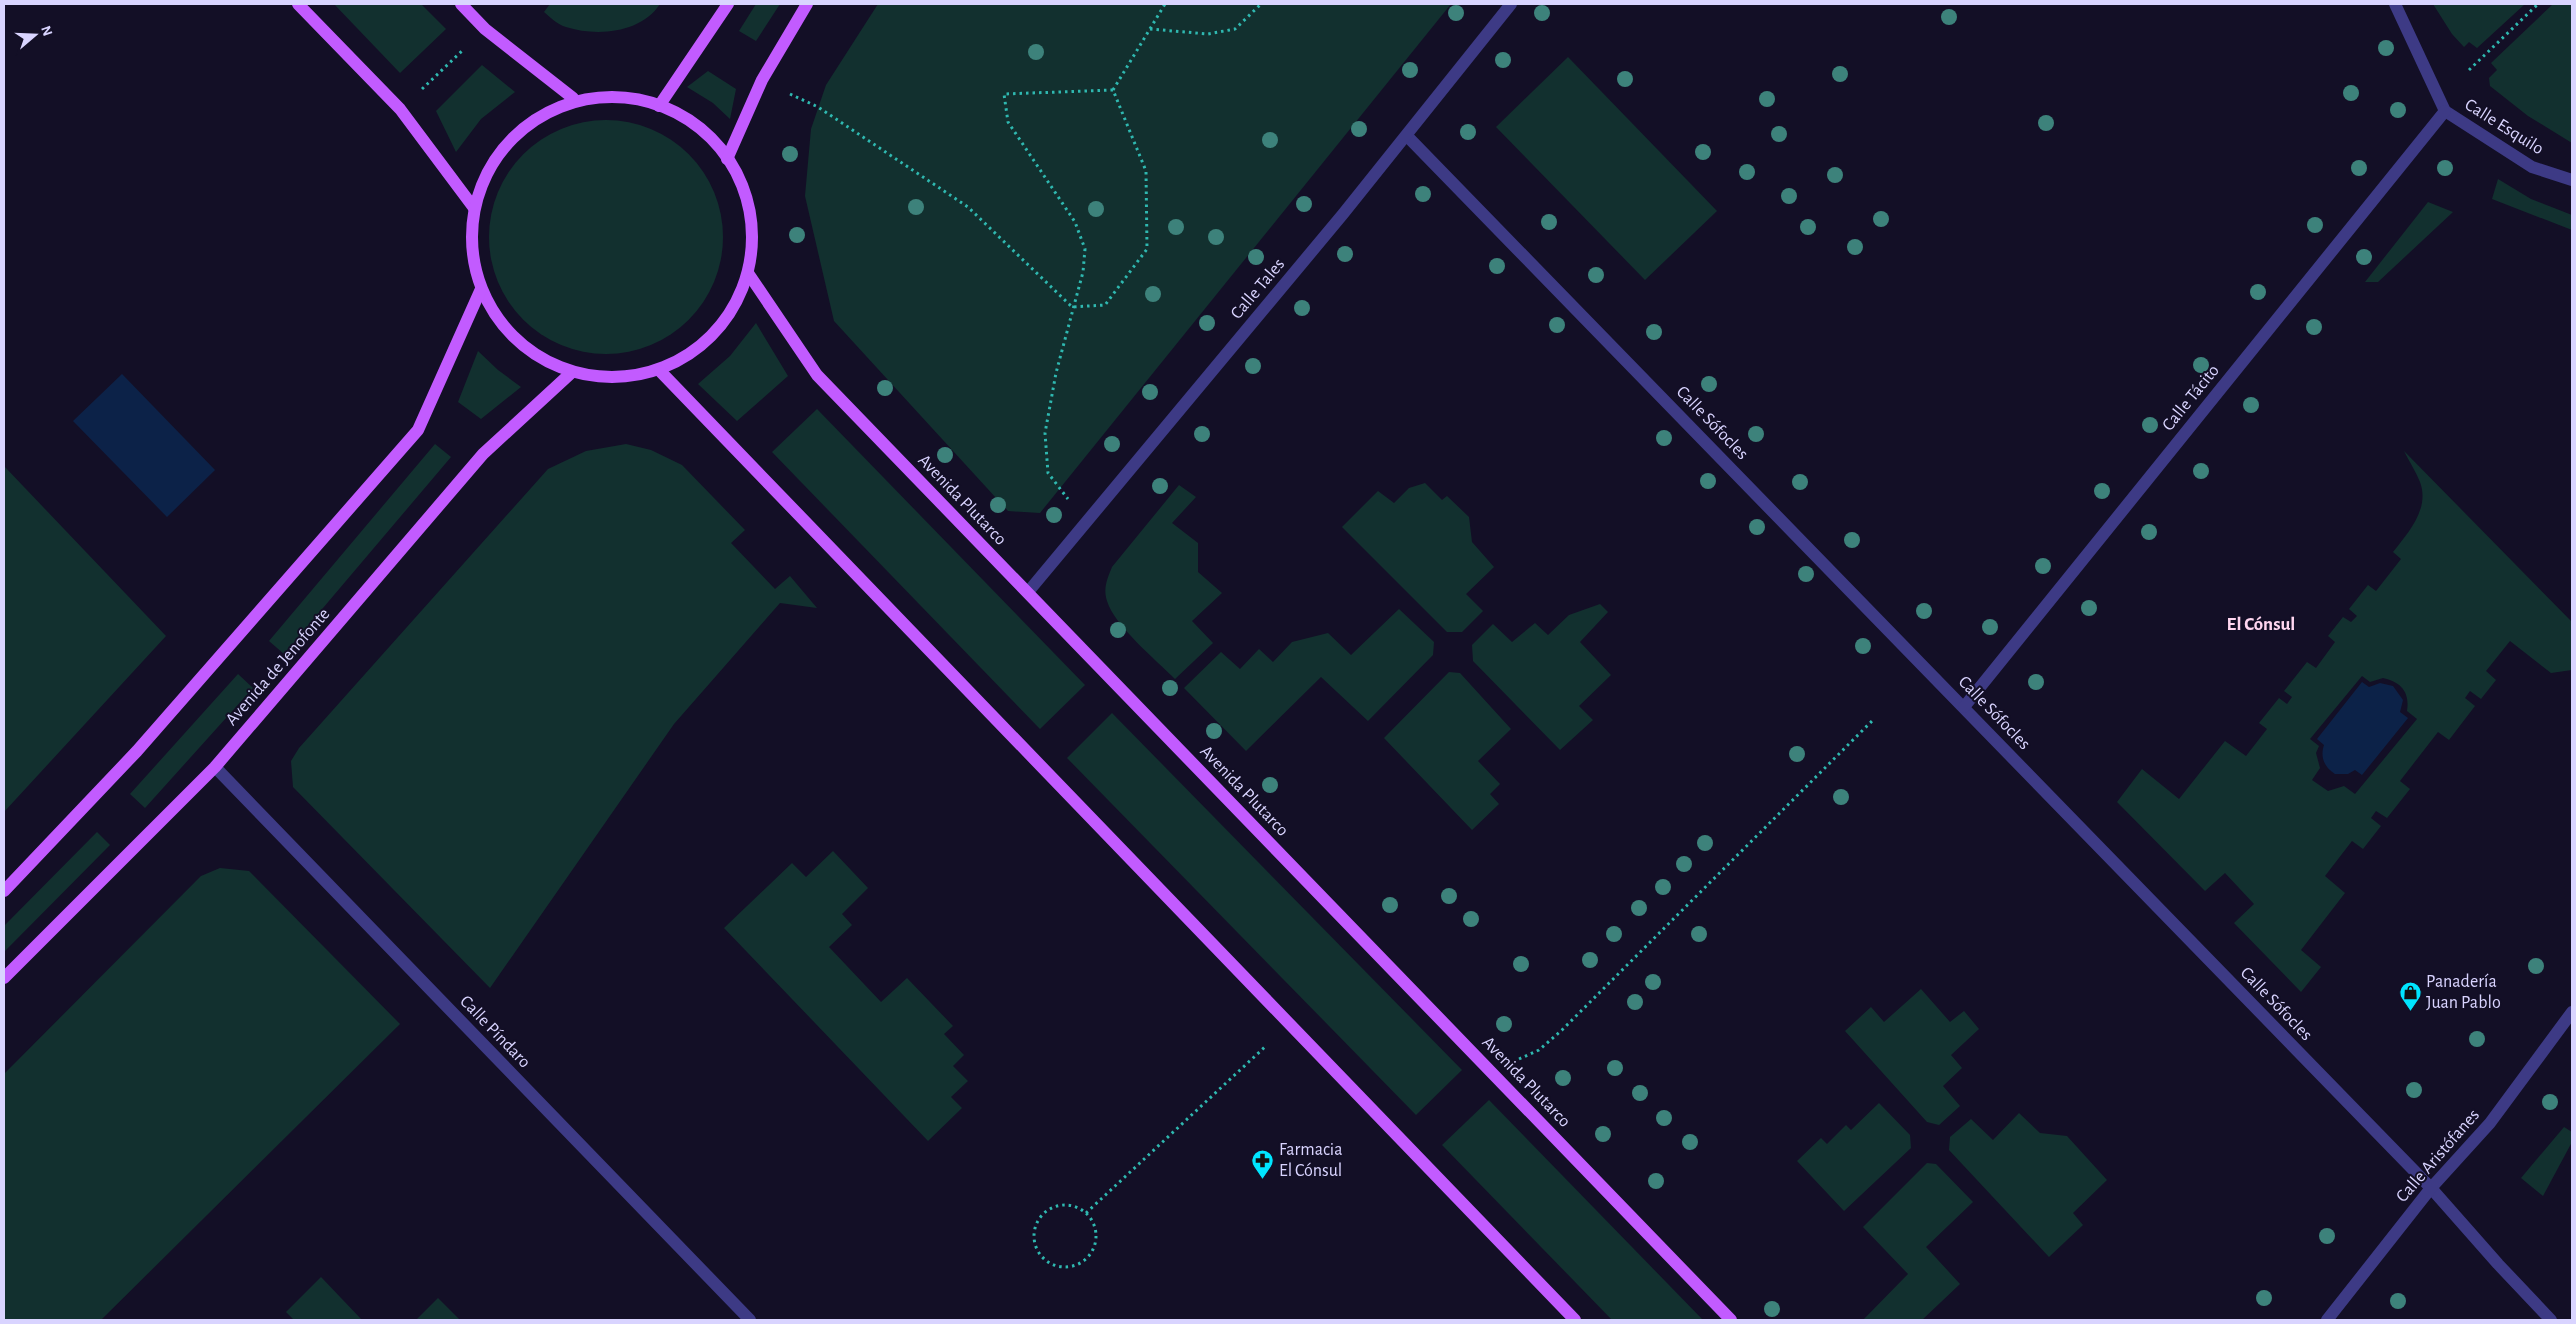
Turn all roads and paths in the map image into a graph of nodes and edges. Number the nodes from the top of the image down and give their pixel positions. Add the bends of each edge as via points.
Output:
1 (298, 4) edge
2 (461, 4) edge
3 (728, 4) edge
4 (807, 4) edge
5 (1165, 4) edge
6 (1261, 4) edge
7 (1511, 4) edge
8 (2394, 4) edge
9 (2538, 4) edge
10 (485, 29) junction
11 (1150, 29) junction
12 (2469, 70) dead end
13 (762, 80) junction
14 (1113, 90) junction
15 (573, 98) junction
16 (659, 106) junction
17 (400, 109) junction
18 (2445, 111) junction
19 (1407, 136) junction
20 (728, 159) junction
21 (2572, 180) edge
22 (474, 208) junction
23 (748, 273) junction
24 (481, 289) junction
25 (1072, 307) junction
26 (660, 371) junction
27 (570, 373) junction
28 (1087, 523) junction
29 (1028, 592) junction
30 (1964, 707) junction
31 (1872, 721) dead end
32 (215, 767) junction
33 (4, 891) edge
34 (4, 978) edge
35 (2572, 1012) edge
36 (1289, 1024) junction
37 (1539, 1050) dead end
38 (2431, 1188) junction
39 (1086, 1213) junction
40 (750, 1320) edge
41 (1575, 1320) edge
42 (1731, 1320) edge
43 (2327, 1320) edge
44 (2551, 1320) edge

1 - 17 main road
2 - 10 main road
3 - 16 main road
4 - 13 main road
5 - 11 path
6 - 11 path via 1235,28 1208,34
7 - 19 street, Calle Tales
8 - 18 street, Calle Esquilo
9 - 12 path
10 - 15 main road
10 - 17 path
11 - 14 path
13 - 20 main road
13 - 25 path via 818,107 968,206
14 - 25 path via 1146,171 1147,249 1105,305
14 - 25 path via 1004,94 1008,122 1075,222 1085,249 1083,272
15 - 16 main road via 616,93
15 - 22 main road via 528,125 492,164
16 - 20 main road via 696,126
17 - 22 main road
18 - 21 street, Calle Esquilo via 2532,167
18 - 30 street, Calle Tácito
19 - 28 street, Calle Tales
19 - 30 street, Calle Sófocles
20 - 23 main road via 750,212
22 - 24 main road via 474,266
23 - 26 main road via 737,303 705,344
23 - 29 main road, Avenida Plutarco via 817,375
24 - 27 main road via 518,343 540,359
24 - 33 main road via 418,430 138,751
25 - 28 path via 1056,373 1045,441 1048,474
26 - 27 main road via 624,379
26 - 36 main road
27 - 32 main road, Avenida de Jenofonte via 483,454
28 - 29 street, Calle Tales
29 - 42 main road, Avenida Plutarco
30 - 38 street, Calle Sófocles
31 - 37 path
32 - 34 main road, Avenida de Jenofonte
32 - 40 street, Calle Píndaro
35 - 38 street, Calle Aristófanes via 2490,1123
36 - 39 path
36 - 41 main road
38 - 43 street, Calle Aristófanes
38 - 44 street, Calle Sófocles
39 - 39 path via 1093,1224 1095,1236 1086,1259 1075,1266 1062,1268 1050,1264 1040,1255 1034,1242 1035,1226 1043,1213 1056,1206 1072,1206

